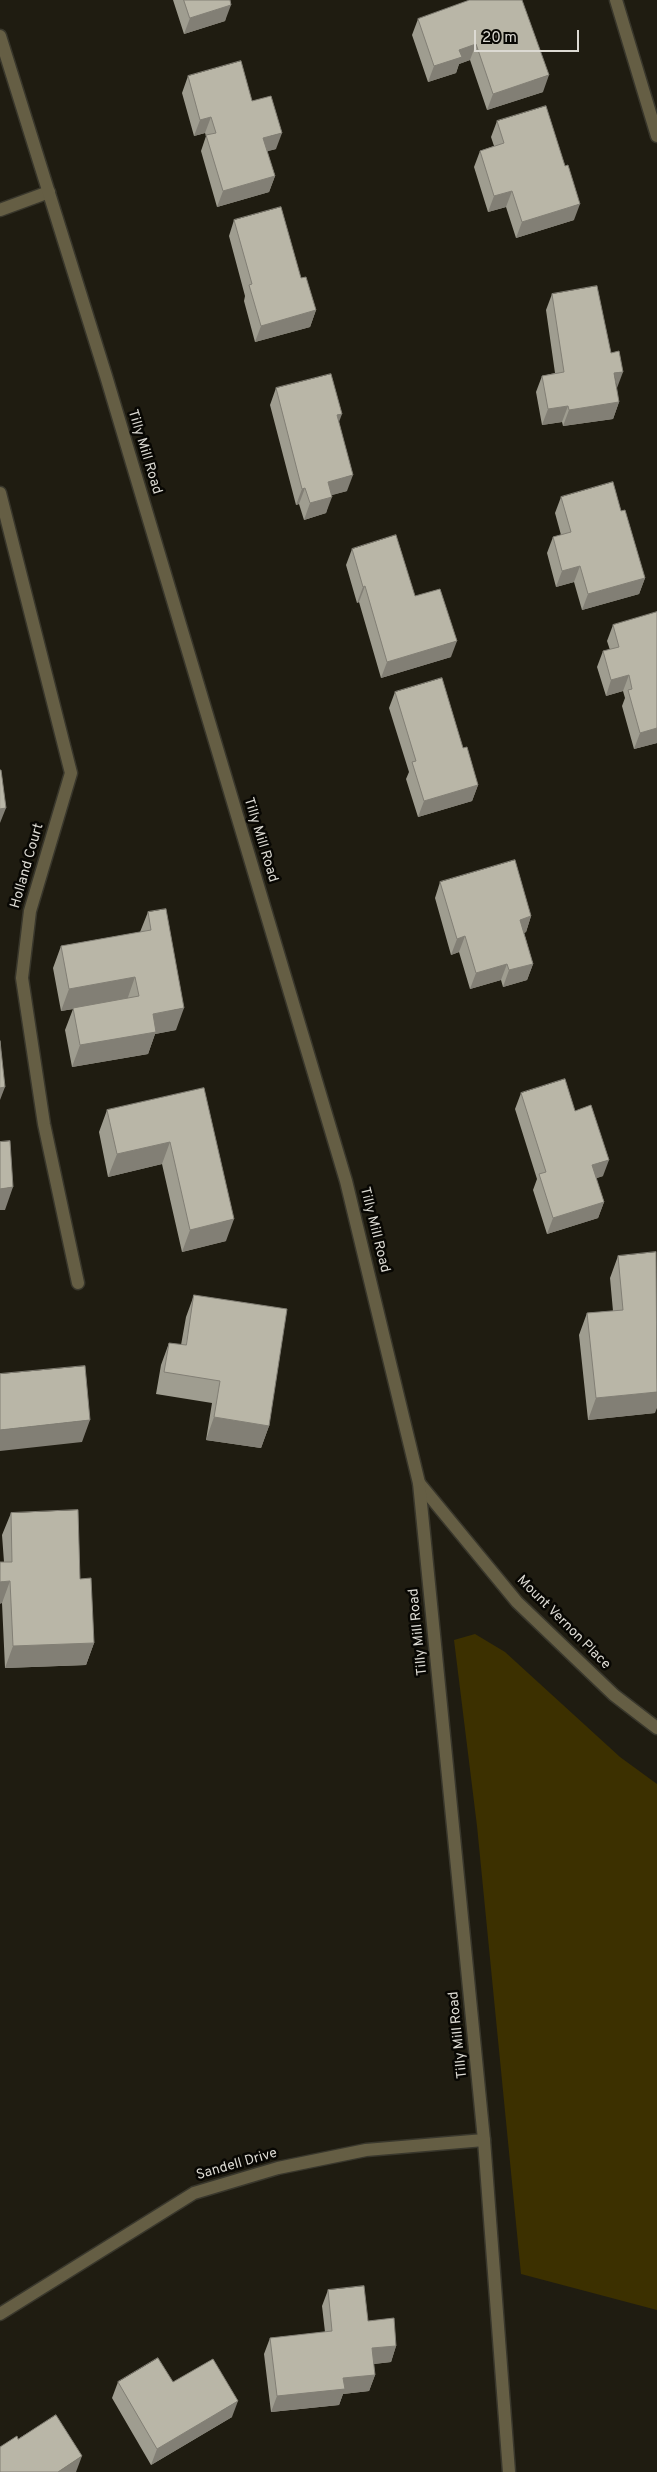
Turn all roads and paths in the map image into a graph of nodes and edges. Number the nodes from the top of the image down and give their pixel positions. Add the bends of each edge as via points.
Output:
1 (616, 0) edge
2 (0, 36) edge
3 (657, 136) edge
4 (49, 192) junction
5 (0, 210) edge
6 (0, 493) edge
7 (78, 1283) dead end
8 (419, 1483) junction
9 (657, 1728) edge
10 (484, 2140) junction
11 (0, 2314) edge
12 (509, 2472) edge

1 - 3 street
2 - 4 street, Tilly Mill Road
4 - 5 street
4 - 8 street, Tilly Mill Road via 346,1181
6 - 7 street, Holland Court via 71,773 30,911 22,978 44,1124
8 - 9 street, Mount Vernon Place via 517,1602 614,1695
8 - 10 street, Tilly Mill Road
10 - 11 street, Sandell Drive via 366,2150 278,2168 194,2193
10 - 12 street, Tilly Mill Road

